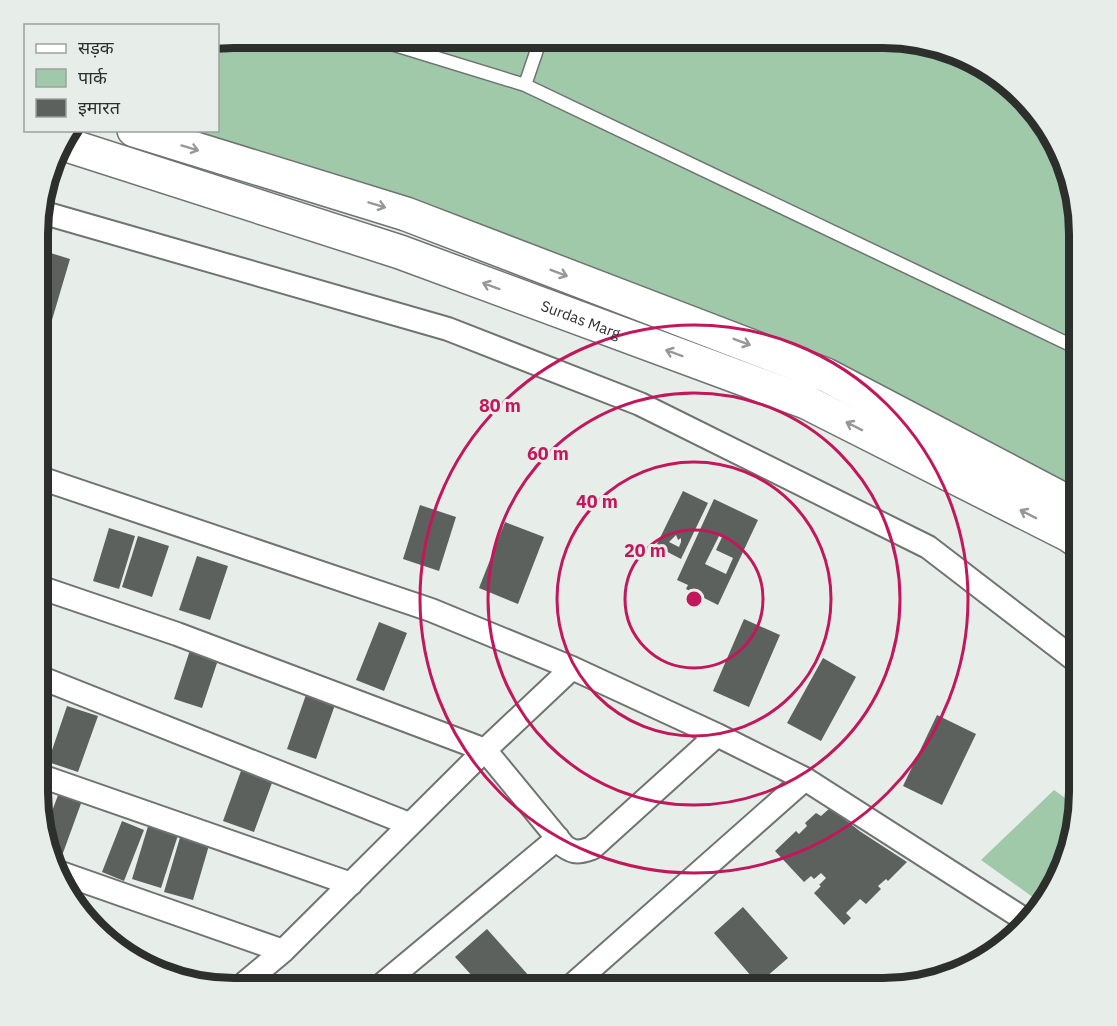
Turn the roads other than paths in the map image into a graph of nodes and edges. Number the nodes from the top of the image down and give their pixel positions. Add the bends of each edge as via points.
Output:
1 (405, 48) edge
2 (538, 48) edge
3 (525, 85) junction
4 (140, 132) edge
5 (70, 146) edge
6 (50, 214) edge
7 (1069, 345) edge
8 (48, 481) edge
9 (1069, 520) edge
10 (1069, 521) edge
11 (48, 590) edge
12 (1069, 655) edge
13 (572, 668) junction
14 (48, 681) edge
15 (717, 735) junction
16 (485, 750) junction
17 (48, 778) edge
18 (805, 779) junction
19 (409, 824) junction
20 (558, 838) junction
21 (68, 876) edge
22 (351, 884) junction
23 (1021, 917) edge
24 (283, 951) junction
25 (251, 978) edge
26 (390, 978) edge
27 (580, 978) edge

1 - 3 lane
2 - 3 lane
3 - 7 lane
4 -> 9 main road, Surdas Marg via 406,214 826,375
10 -> 5 main road, Surdas Marg via 806,402 400,252
6 - 12 street via 448,328 640,404 928,547
8 - 13 street via 431,610
11 - 16 street via 177,634
13 - 15 street
13 - 16 street
14 - 19 street
15 - 18 street
15 - 20 street via 592,848 571,851
16 - 19 street
16 - 20 street
17 - 22 street
18 - 23 street
18 - 27 street
19 - 22 street
20 - 26 street
21 - 24 street
22 - 24 street
24 - 25 street

